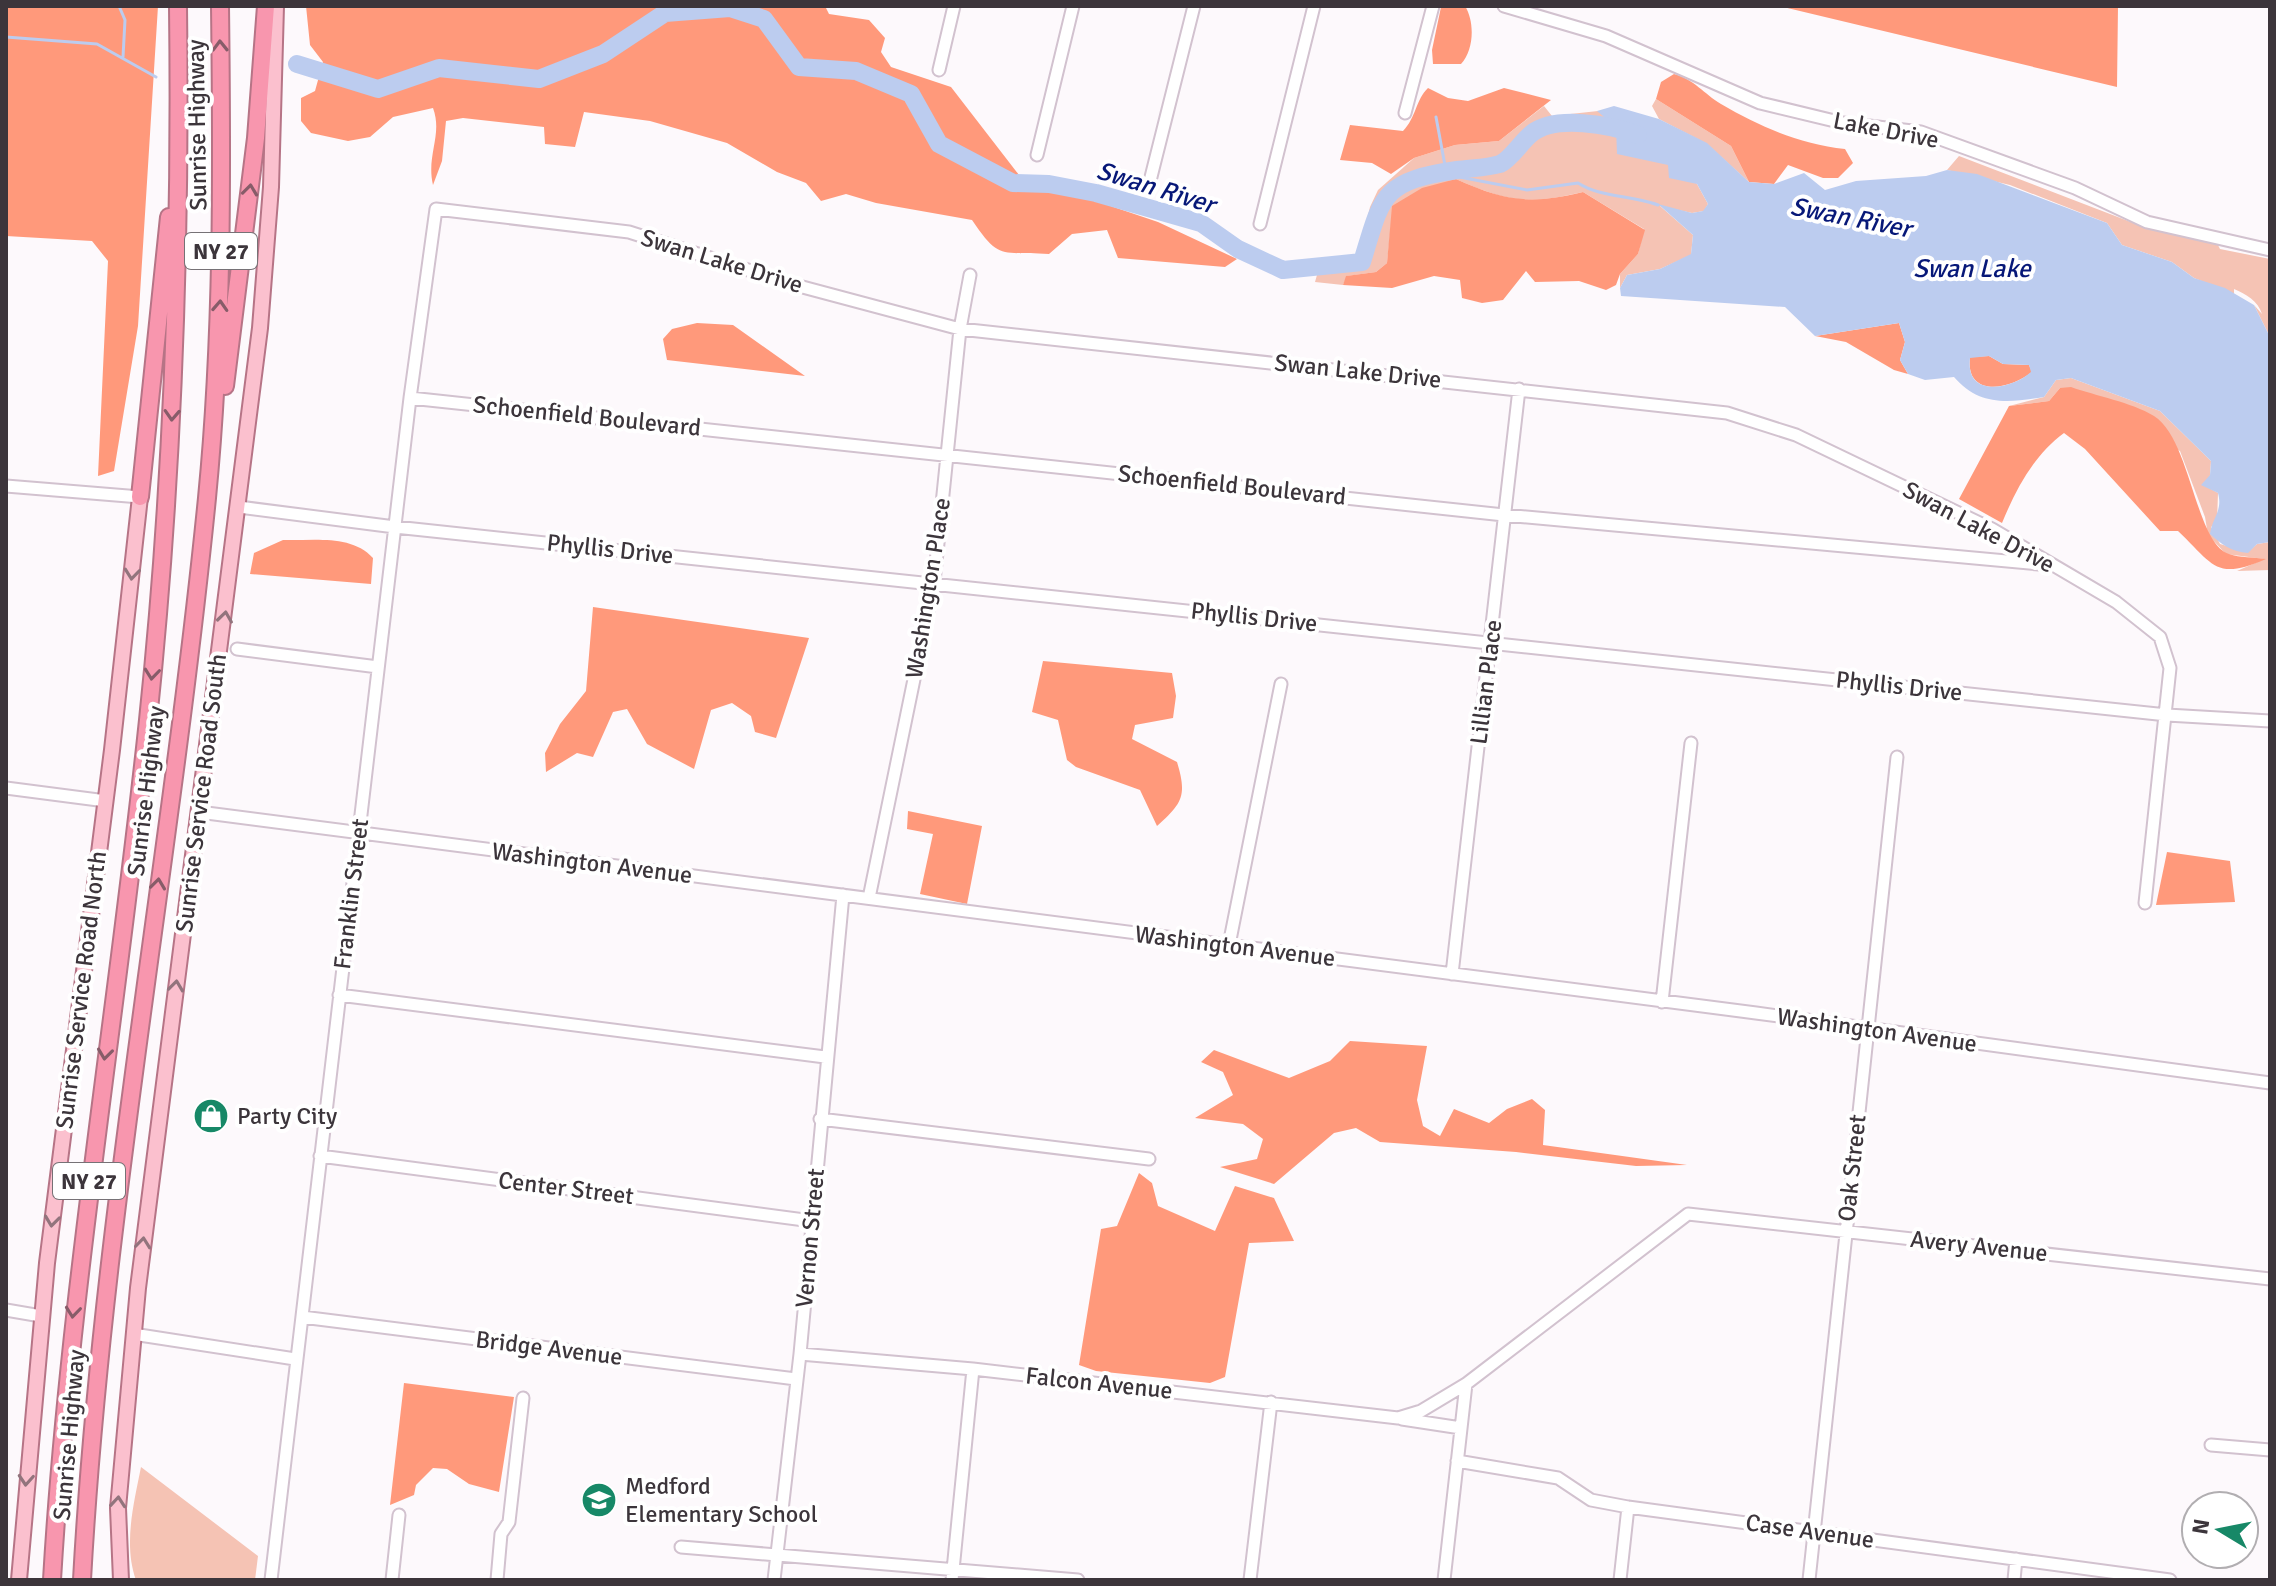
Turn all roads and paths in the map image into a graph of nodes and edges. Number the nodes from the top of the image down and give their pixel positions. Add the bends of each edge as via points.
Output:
1 (178, 6) edge
2 (220, 6) edge
3 (266, 6) edge
4 (276, 6) edge
5 (954, 6) edge
6 (1073, 6) edge
7 (1194, 6) edge
8 (1314, 6) edge
9 (1433, 6) edge
10 (1504, 6) edge
11 (939, 70) dead end
12 (1405, 113) dead end
13 (178, 136) junction
14 (1037, 155) dead end
15 (1151, 177) dead end
16 (436, 209) joint
17 (1260, 224) dead end
18 (2270, 250) edge
19 (970, 275) dead end
20 (960, 329) junction
21 (1519, 389) junction
22 (410, 398) junction
23 (948, 454) junction
24 (6, 486) edge
25 (207, 496) junction
26 (140, 497) junction
27 (239, 507) junction
28 (1504, 515) junction
29 (395, 527) junction
30 (2054, 566) junction
31 (934, 582) junction
32 (1491, 643) junction
33 (237, 649) dead end
34 (378, 667) junction
35 (1281, 684) dead end
36 (2167, 715) junction
37 (2270, 721) edge
38 (1691, 743) dead end
39 (1897, 757) dead end
40 (6, 788) edge
41 (106, 801) junction
42 (199, 812) junction
43 (358, 834) junction
44 (843, 895) junction
45 (869, 898) junction
46 (2145, 903) dead end
47 (1229, 945) junction
48 (1452, 974) junction
49 (339, 995) junction
50 (1662, 1002) junction
51 (1866, 1029) junction
52 (825, 1057) junction
53 (2270, 1083) edge
54 (820, 1119) junction
55 (320, 1156) junction
56 (1149, 1159) dead end
57 (1688, 1214) joint
58 (812, 1221) junction
59 (1845, 1230) junction
60 (2270, 1279) edge
61 (6, 1310) edge
62 (41, 1316) junction
63 (302, 1317) junction
64 (133, 1334) junction
65 (800, 1354) junction
66 (295, 1359) junction
67 (973, 1369) junction
68 (796, 1379) junction
69 (1466, 1384) junction
70 (523, 1398) dead end
71 (1271, 1402) junction
72 (1398, 1418) junction
73 (1461, 1428) junction
74 (2211, 1445) dead end
75 (2270, 1450) edge
76 (1457, 1461) junction
77 (1628, 1507) junction
78 (399, 1515) dead end
79 (1815, 1531) junction
80 (681, 1547) dead end
81 (777, 1553) junction
82 (2016, 1559) junction
83 (953, 1574) edge
84 (19, 1580) edge
85 (52, 1580) edge
86 (82, 1580) edge
87 (121, 1580) edge
88 (271, 1580) edge
89 (392, 1580) edge
90 (497, 1580) edge
91 (774, 1580) edge
92 (1078, 1580) edge
93 (1250, 1580) edge
94 (1444, 1580) edge
95 (1620, 1580) edge
96 (1809, 1580) edge
97 (2014, 1580) edge
98 (2170, 1580) edge

1 - 13 highway, Sunrise Highway / NY 27
25 -> 2 highway, Sunrise Highway / NY 27 via 221,279
25 -> 3 highway via 256,138
4 - 27 main road, Sunrise Service Road South via 269,230
5 - 11 street
6 - 14 street
7 - 15 street
8 - 17 street
9 - 12 street
10 - 18 street, Lake Drive via 1606,36 1760,103 1843,123 1921,132 2075,188 2147,222
13 - 26 highway
13 -> 85 highway, Sunrise Highway / NY 27 via 176,337 156,635 71,1327
16 - 20 street, Swan Lake Drive via 629,232 795,285
16 - 22 street, Franklin Street
19 - 20 street, Washington Place
20 - 21 street, Swan Lake Drive
20 - 23 street, Washington Place
21 - 28 street, Lillian Place
21 - 30 street, Swan Lake Drive via 1757,421 1992,529
22 - 23 street, Schoenfield Boulevard
22 - 29 street, Franklin Street
23 - 28 street, Schoenfield Boulevard
23 - 31 street, Washington Place
24 - 26 street
86 -> 25 highway, Sunrise Highway / NY 27 via 110,1257
26 -> 41 main road, Sunrise Service Road North
27 - 29 street, Phyllis Drive
42 -> 27 main road, Sunrise Service Road South
28 - 30 street, Schoenfield Boulevard
28 - 32 street, Lillian Place
29 - 31 street, Phyllis Drive
29 - 34 street, Franklin Street
30 - 36 street, Swan Lake Drive via 2116,602 2160,637 2170,668
31 - 32 street, Phyllis Drive
31 - 45 street, Washington Place
32 - 36 street, Phyllis Drive
32 - 48 street, Lillian Place
33 - 34 street
34 - 43 street, Franklin Street
35 - 47 street
36 - 37 street, Phyllis Drive
36 - 46 street, Swan Lake Drive
38 - 50 street
39 - 51 street, Oak Street
40 - 41 street
41 -> 62 main road, Sunrise Service Road North
42 - 43 street, Washington Avenue
64 -> 42 main road, Sunrise Service Road South
43 - 44 street, Washington Avenue
43 - 49 street, Franklin Street
44 - 45 street, Washington Avenue
44 - 52 street, Vernon Street
45 - 47 street, Washington Avenue
47 - 48 street, Washington Avenue
48 - 50 street, Washington Avenue
49 - 52 street
49 - 55 street, Franklin Street
50 - 51 street, Washington Avenue
51 - 53 street, Washington Avenue
51 - 59 street, Oak Street
52 - 54 street, Vernon Street
54 - 56 street
54 - 58 street, Vernon Street
55 - 58 street, Center Street
55 - 63 street, Franklin Street
57 - 59 street, Avery Avenue
57 - 69 street, Falcon Avenue
58 - 65 street, Vernon Street
59 - 60 street, Avery Avenue
59 - 79 street, Oak Street
61 - 62 street
62 -> 84 main road, Sunrise Service Road North
63 - 66 street, Franklin Street
63 - 68 street, Bridge Avenue
64 - 66 street
87 -> 64 main road, Sunrise Service Road South via 118,1508
65 - 67 street, Falcon Avenue
65 - 68 street, Vernon Street
66 - 88 street, Franklin Street
67 - 71 street, Falcon Avenue
67 - 83 street
68 - 81 street, Vernon Street
69 - 72 street, Falcon Avenue via 1421,1411
69 - 73 street
70 - 90 street
71 - 72 street, Falcon Avenue
71 - 93 street
72 - 73 street, Falcon Avenue
73 - 76 street
74 - 75 street
76 - 77 street, Case Avenue via 1558,1478 1591,1500
76 - 94 street
77 - 79 street, Case Avenue
77 - 95 street
78 - 89 street
79 - 82 street, Case Avenue
79 - 96 street, Oak Street
80 - 81 street
81 - 83 street
81 - 91 street, Vernon Street
82 - 97 street
82 - 98 street, Case Avenue
83 - 92 street

